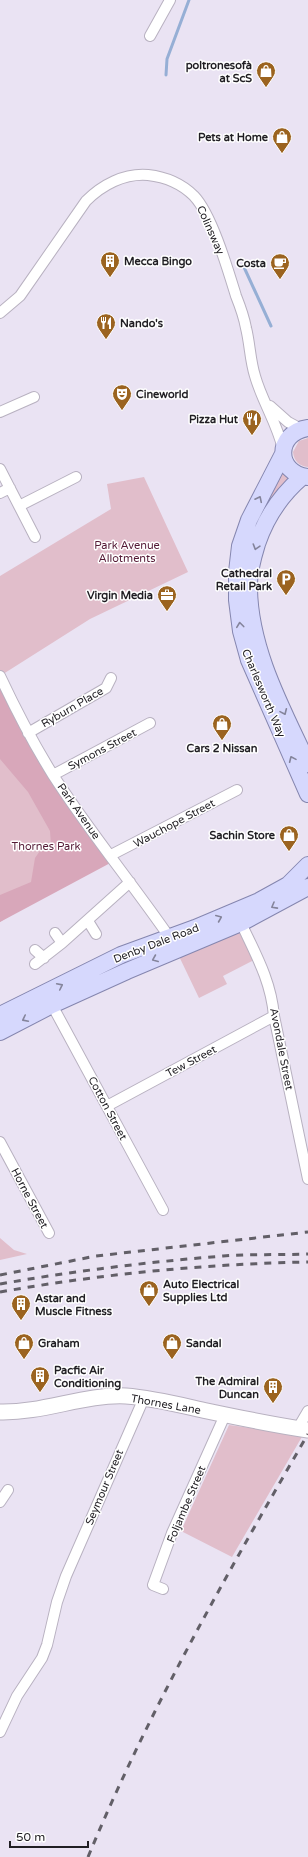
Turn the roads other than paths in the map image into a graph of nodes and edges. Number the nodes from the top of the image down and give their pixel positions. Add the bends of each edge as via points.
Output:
1 (170, 0) edge
2 (150, 36) dead end
3 (0, 313) edge
4 (34, 397) dead end
5 (265, 401) junction
6 (0, 412) edge
7 (304, 429) edge
8 (283, 452) junction
9 (0, 469) edge
10 (76, 477) dead end
11 (305, 477) edge
12 (10, 488) junction
13 (0, 493) edge
14 (19, 506) junction
15 (34, 537) dead end
16 (0, 676) edge
17 (112, 678) dead end
18 (150, 723) dead end
19 (28, 733) junction
20 (308, 764) edge
21 (53, 775) junction
22 (237, 790) dead end
23 (308, 794) edge
24 (111, 856) junction
25 (308, 865) edge
26 (130, 882) junction
27 (308, 887) edge
28 (88, 921) junction
29 (241, 924) junction
30 (55, 933) dead end
31 (96, 934) dead end
32 (170, 938) junction
33 (62, 943) junction
34 (35, 950) dead end
35 (52, 1005) junction
36 (0, 1015) edge
37 (274, 1016) junction
38 (0, 1032) edge
39 (107, 1106) junction
40 (0, 1142) edge
41 (308, 1179) edge
42 (164, 1210) dead end
43 (49, 1233) dead end
44 (144, 1398) junction
45 (308, 1411) edge
46 (0, 1412) edge
47 (225, 1415) junction
48 (303, 1429) edge
49 (8, 1490) dead end
50 (0, 1502) edge
51 (163, 1589) dead end
52 (0, 1732) edge

1 - 2 street
3 - 5 street, Colinsway via 20,296 86,201 96,191 123,178 140,175 176,181 202,206 218,244 246,326 255,376
4 - 6 street
5 - 7 street, Colinsway via 288,422
5 - 8 street, Colinsway via 279,432
7 - 8 main road, Charlesworth Way via 288,438
8 - 11 main road via 289,469
23 -> 8 main road, Charlesworth Way via 249,660 241,631 237,600 240,546 249,520
9 - 12 street
10 - 14 street
11 -> 20 main road, Charlesworth Way via 284,494 262,529 249,587 257,643 267,674
12 - 13 street
12 - 14 street
14 - 15 street
16 - 19 street, Park Avenue
17 - 19 street, Ryburn Place via 106,688
18 - 21 street, Symons Street
19 - 21 street, Park Avenue
21 - 24 street, Park Avenue
22 - 24 street, Wauchope Street
24 - 26 street, Park Avenue
32 -> 25 main road, Denby Dale Road via 288,885
26 - 28 street
26 - 32 street, Park Avenue
27 -> 29 main road, Denby Dale Road
28 - 31 street
28 - 33 street
29 -> 35 main road, Denby Dale Road
29 - 37 street, Avondale Street via 267,979 273,996
30 - 33 street
36 -> 32 main road, Denby Dale Road via 121,955
33 - 34 street via 39,961
35 -> 38 main road, Denby Dale Road
35 - 39 street, Cotton Street
37 - 39 street, Tew Street
37 - 41 street, Avondale Street
39 - 42 street, Cotton Street
40 - 43 street, Horne Street
44 - 46 street, Thornes Lane via 124,1396 88,1399 44,1409
44 - 47 street, Thornes Lane
44 - 52 street, Seymour Street via 66,1576 45,1652 13,1703
45 - 48 street
47 - 48 street, Thornes Lane
47 - 51 street, Foljambe Street via 172,1533 154,1585
49 - 50 street

